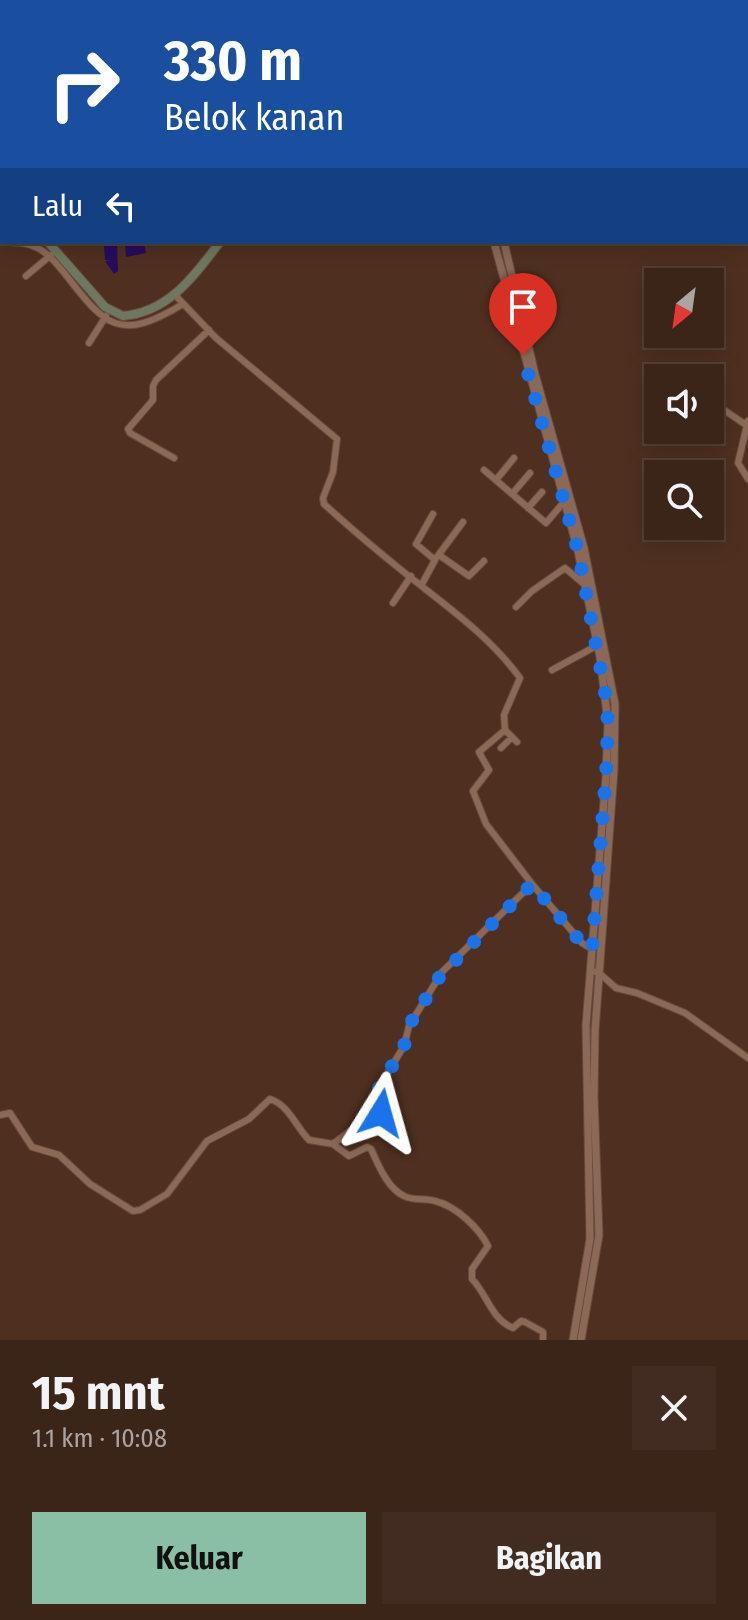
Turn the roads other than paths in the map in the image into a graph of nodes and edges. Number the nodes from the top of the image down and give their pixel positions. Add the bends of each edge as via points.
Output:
1 (21, 244) edge
2 (49, 244) edge
3 (219, 244) edge
4 (495, 244) edge
5 (504, 244) edge
6 (53, 254) junction
7 (26, 276) dead end
8 (179, 300) junction
9 (107, 315) junction
10 (209, 330) junction
11 (89, 343) dead end
12 (724, 410) dead end
13 (747, 423) edge
14 (174, 458) dead end
15 (514, 458) dead end
16 (484, 470) dead end
17 (530, 473) dead end
18 (748, 479) edge
19 (496, 480) junction
20 (542, 492) dead end
21 (512, 494) junction
22 (564, 502) junction
23 (528, 508) junction
24 (433, 514) dead end
25 (463, 522) dead end
26 (437, 558) junction
27 (484, 561) dead end
28 (411, 576) junction
29 (422, 584) junction
30 (585, 585) junction
31 (393, 603) dead end
32 (516, 607) dead end
33 (594, 609) junction
34 (598, 645) junction
35 (552, 670) dead end
36 (609, 693) junction
37 (505, 730) junction
38 (501, 748) dead end
39 (532, 884) junction
40 (601, 894) junction
41 (592, 949) junction
42 (594, 972) junction
43 (748, 1058) edge
44 (0, 1115) edge
45 (375, 1121) junction
46 (405, 1139) dead end
47 (333, 1144) junction
48 (582, 1314) junction
49 (543, 1340) edge
50 (573, 1340) edge
51 (581, 1340) edge

1 - 6 street
2 - 6 main road
3 - 8 main road
4 - 22 street
5 - 33 street via 580,528
6 - 7 street
6 - 9 main road
8 - 9 main road via 134,315
8 - 10 street
9 - 11 street
10 - 14 street via 156,380 153,400 128,429
10 - 28 street via 336,438 323,503
12 - 13 street
13 - 18 street via 738,463
15 - 19 street
16 - 19 street
17 - 21 street
19 - 21 street
20 - 23 street
21 - 23 street
22 - 23 street via 546,523
22 - 30 street
24 - 26 street via 416,544
25 - 26 street
26 - 27 street via 470,577
26 - 29 street
28 - 29 street
28 - 31 street
29 - 37 street via 479,631 520,678 504,715
30 - 32 street via 565,568
30 - 33 street
33 - 34 street
33 - 36 street
34 - 35 street
34 - 36 street
36 - 40 street
37 - 38 street via 514,740
37 - 39 street via 479,751 489,769 473,791 484,821
39 - 41 street
39 - 45 street via 440,976 381,1084 381,1113
40 - 41 street
40 - 42 street
41 - 42 street
42 - 43 street via 616,988 685,1013
42 - 48 street via 586,1049 592,1217
44 - 47 street via 10,1113 32,1147 59,1155 90,1184 133,1211 167,1194 207,1141 249,1119 270,1099 295,1118 305,1137
45 - 46 street
45 - 47 street
47 - 49 street via 349,1156 371,1149 401,1194 436,1201 473,1225 488,1246 472,1269 472,1279 507,1326 525,1322 543,1332
48 - 50 street
48 - 51 street

